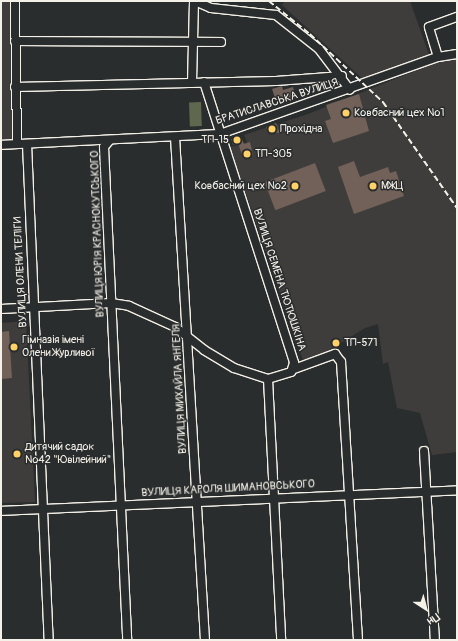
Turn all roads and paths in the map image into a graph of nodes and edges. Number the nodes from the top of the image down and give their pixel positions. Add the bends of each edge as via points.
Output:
1 (15, 1) edge
2 (195, 1) edge
3 (457, 17) edge
4 (15, 41) junction
5 (193, 42) junction
6 (221, 42) dead end
7 (457, 54) edge
8 (438, 57) junction
9 (342, 76) junction
10 (204, 82) junction
11 (192, 83) junction
12 (16, 87) junction
13 (350, 90) junction
14 (220, 134) junction
15 (175, 137) junction
16 (110, 140) junction
17 (17, 144) junction
18 (27, 144) junction
19 (1, 145) edge
20 (111, 303) junction
21 (34, 308) junction
22 (1, 309) edge
23 (189, 336) junction
24 (294, 369) junction
25 (268, 379) junction
26 (424, 451) dead end
27 (457, 490) edge
28 (426, 492) junction
29 (350, 495) junction
30 (274, 499) junction
31 (198, 501) junction
32 (120, 506) junction
33 (42, 509) junction
34 (1, 511) edge
35 (49, 640) edge
36 (127, 640) edge
37 (205, 640) edge
38 (281, 640) edge
39 (358, 640) edge
40 (435, 640) edge

1 - 4 street
2 - 5 street
2 - 9 street via 210,8 276,15 319,49
3 - 8 street via 429,27
4 - 5 street
4 - 12 street
5 - 6 street
5 - 11 street
7 - 8 street, БРАТИСЛАВСЬКА ВУЛИЦЯ
8 - 13 street, БРАТИСЛАВСЬКА ВУЛИЦЯ
9 - 10 street
9 - 13 street
10 - 11 street
10 - 14 street, ВУЛИЦЯ СЕМЕНА ТЮТЮШКІНА
11 - 12 street
12 - 17 street
13 - 14 street, БРАТИСЛАВСЬКА ВУЛИЦЯ
14 - 15 street, БРАТИСЛАВСЬКА ВУЛИЦЯ
14 - 24 street, ВУЛИЦЯ СЕМЕНА ТЮТЮШКІНА
15 - 16 street, БРАТИСЛАВСЬКА ВУЛИЦЯ
15 - 23 street, ВУЛИЦЯ МИХАЙЛА ЯНГЕЛЯ
16 - 18 street, БРАТИСЛАВСЬКА ВУЛИЦЯ
16 - 20 street, ВУЛИЦЯ ЮРІЯ КРАСНОКУТСЬКОГО via 104,147
17 - 18 street, БРАТИСЛАВСЬКА ВУЛИЦЯ
17 - 19 street, БРАТИСЛАВСЬКА ВУЛИЦЯ
18 - 21 street, ВУЛИЦЯ ОЛЕНИ ТЕЛІГИ
20 - 21 street
20 - 23 street via 155,317
20 - 32 street, ВУЛИЦЯ ЮРІЯ КРАСНОКУТСЬКОГО
21 - 22 street
21 - 33 street, ВУЛИЦЯ ОЛЕНИ ТЕЛІГИ
23 - 25 street via 204,350 234,368
23 - 31 street, ВУЛИЦЯ МИХАЙЛА ЯНГЕЛЯ
24 - 25 street, ВУЛИЦЯ СЕМЕНА ТЮТЮШКІНА via 286,375
24 - 29 street via 335,354 341,362
25 - 30 street
26 - 28 street
27 - 28 street, ВУЛИЦЯ КАРОЛЯ ШИМАНОВСЬКОГО
28 - 29 street, ВУЛИЦЯ КАРОЛЯ ШИМАНОВСЬКОГО
28 - 40 street
29 - 30 street, ВУЛИЦЯ КАРОЛЯ ШИМАНОВСЬКОГО
29 - 39 street
30 - 31 street, ВУЛИЦЯ КАРОЛЯ ШИМАНОВСЬКОГО
30 - 38 street
31 - 32 street, ВУЛИЦЯ КАРОЛЯ ШИМАНОВСЬКОГО
31 - 37 street, ВУЛИЦЯ МИХАЙЛА ЯНГЕЛЯ
32 - 33 street, ВУЛИЦЯ КАРОЛЯ ШИМАНОВСЬКОГО
32 - 36 street, ВУЛИЦЯ ЮРІЯ КРАСНОКУТСЬКОГО
33 - 34 street, ВУЛИЦЯ КАРОЛЯ ШИМАНОВСЬКОГО
33 - 35 street, ВУЛИЦЯ ОЛЕНИ ТЕЛІГИ

